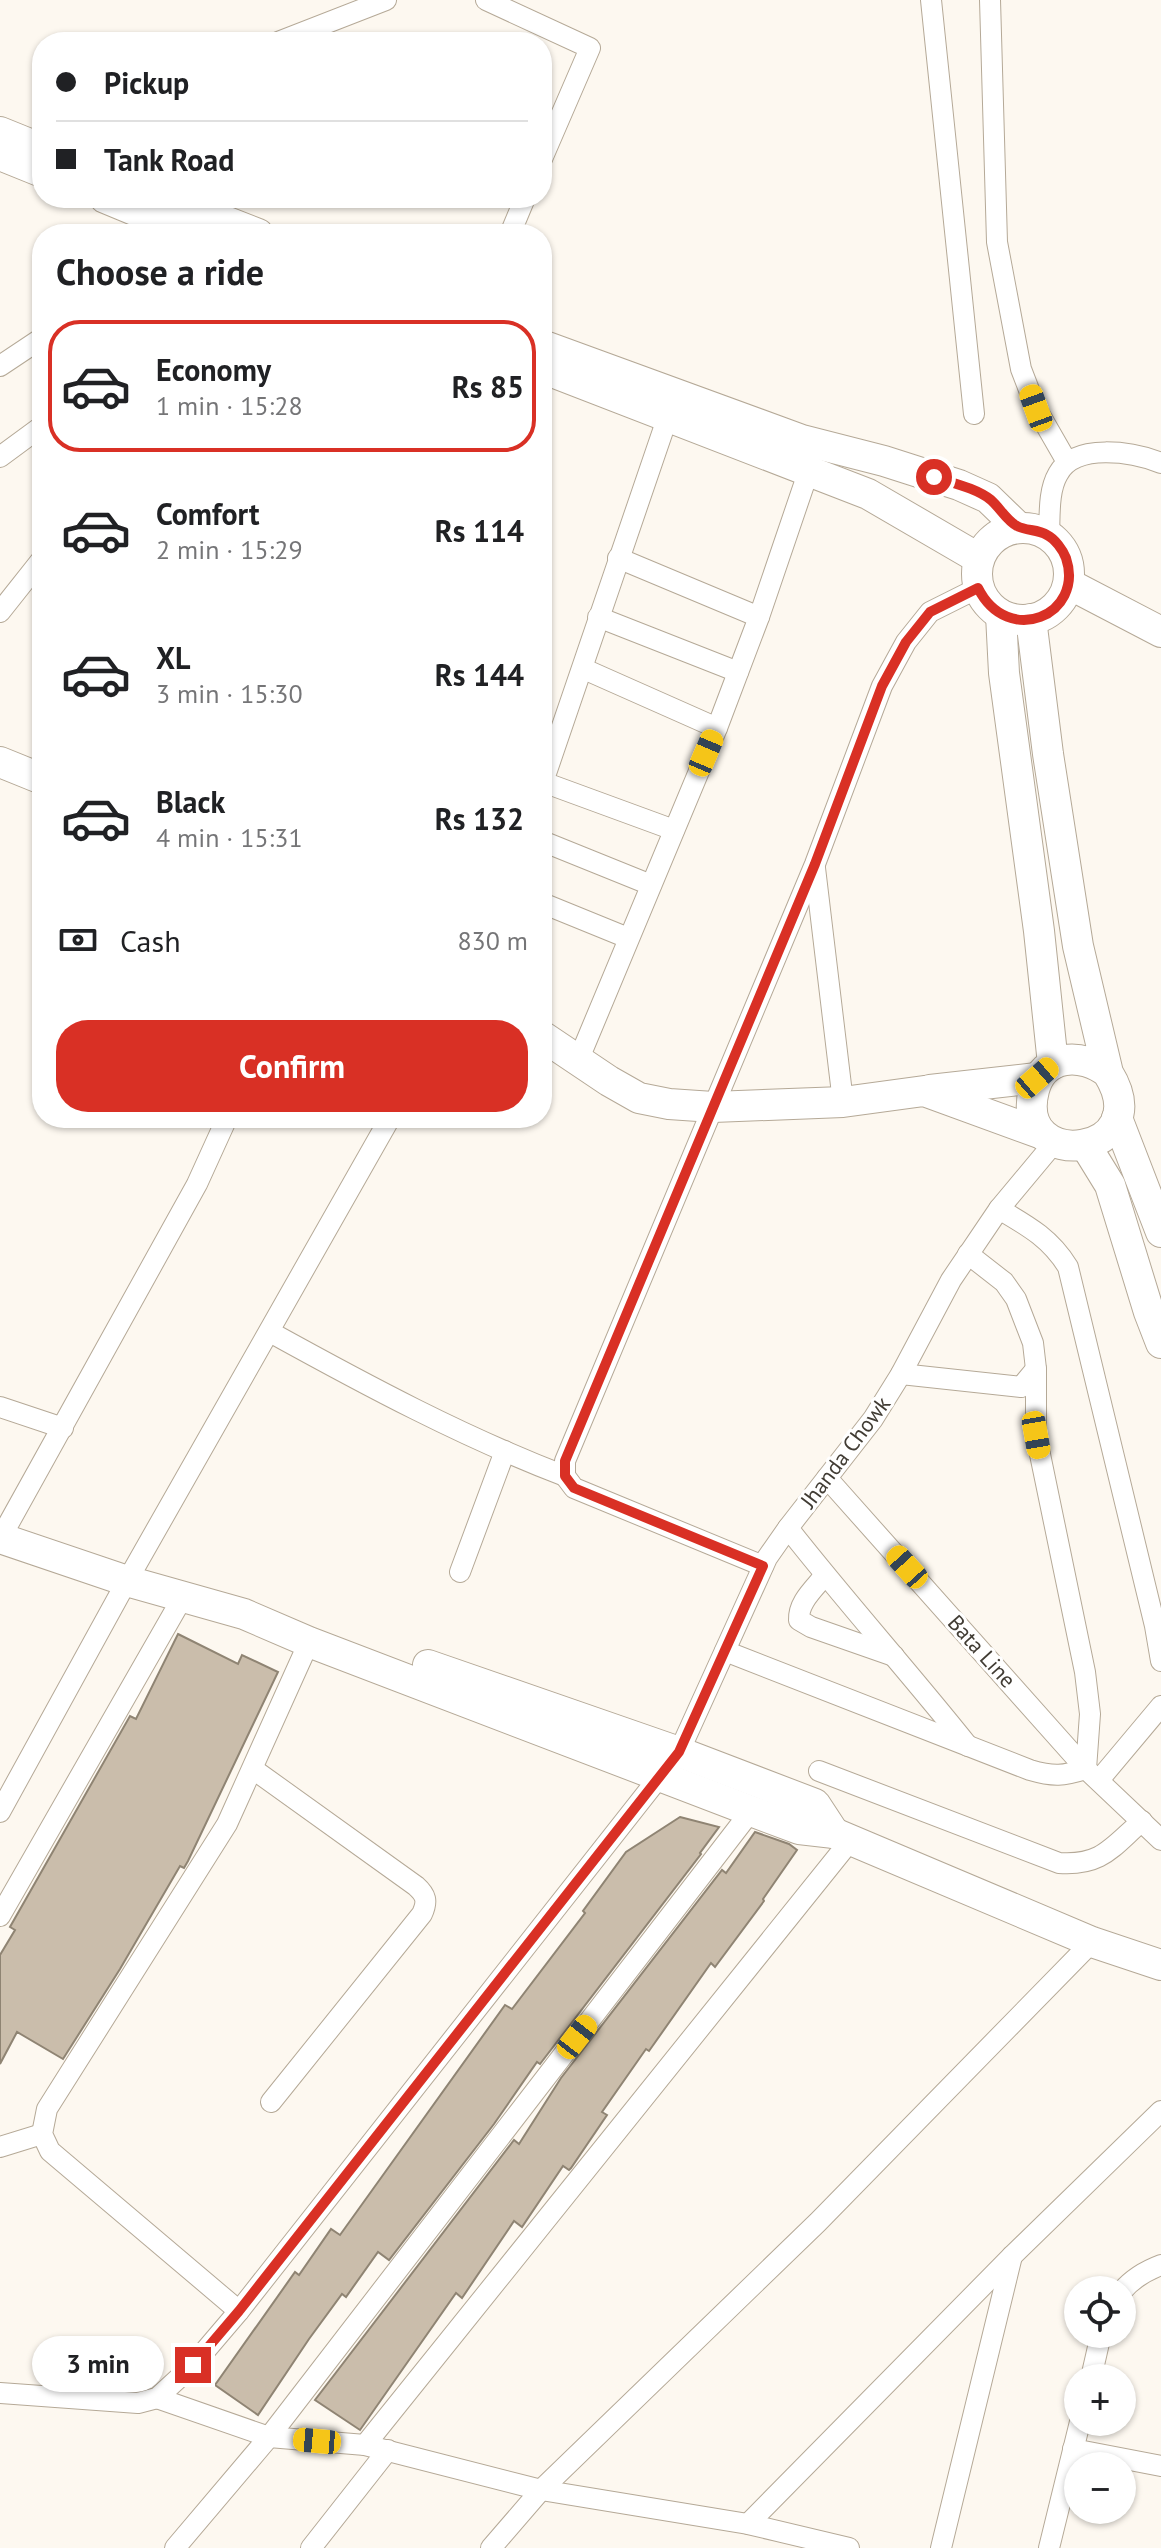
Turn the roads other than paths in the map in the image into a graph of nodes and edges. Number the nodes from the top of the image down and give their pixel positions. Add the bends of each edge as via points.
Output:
1 (386, 0) edge
2 (486, 0) edge
3 (931, 0) edge
4 (990, 0) edge
5 (304, 32) edge
6 (0, 132) edge
7 (552, 136) edge
8 (32, 145) edge
9 (0, 155) edge
10 (32, 168) edge
11 (129, 208) edge
12 (192, 208) edge
13 (168, 224) edge
14 (232, 224) edge
15 (32, 345) edge
16 (552, 349) edge
17 (0, 366) edge
18 (552, 372) edge
19 (974, 414) dead end
20 (668, 416) junction
21 (32, 433) edge
22 (0, 457) edge
23 (1067, 462) junction
24 (1161, 463) edge
25 (809, 470) junction
26 (1018, 527) junction
27 (1049, 535) junction
28 (618, 558) junction
29 (32, 572) edge
30 (978, 573) junction
31 (1069, 584) junction
32 (0, 612) edge
33 (598, 617) junction
34 (759, 617) junction
35 (1016, 617) junction
36 (1161, 632) edge
37 (584, 669) junction
38 (738, 672) junction
39 (717, 728) junction
40 (552, 756) edge
41 (0, 762) edge
42 (32, 775) edge
43 (552, 787) edge
44 (674, 830) junction
45 (552, 845) edge
46 (815, 864) junction
47 (651, 885) junction
48 (552, 907) edge
49 (628, 938) junction
50 (552, 1043) edge
51 (578, 1061) junction
52 (1045, 1071) junction
53 (1108, 1073) junction
54 (924, 1091) junction
55 (843, 1102) junction
56 (713, 1107) junction
57 (1117, 1118) junction
58 (222, 1128) edge
59 (384, 1128) edge
60 (1048, 1138) junction
61 (1086, 1146) junction
62 (1152, 1183) edge
63 (999, 1209) junction
64 (1161, 1232) edge
65 (968, 1254) junction
66 (270, 1332) junction
67 (1161, 1343) edge
68 (1036, 1369) junction
69 (901, 1374) junction
70 (0, 1407) edge
71 (63, 1428) junction
72 (505, 1451) junction
73 (565, 1476) junction
74 (827, 1478) junction
75 (788, 1528) junction
76 (0, 1539) edge
77 (763, 1566) junction
78 (460, 1572) dead end
79 (825, 1575) junction
80 (127, 1581) junction
81 (184, 1595) junction
82 (244, 1614) junction
83 (309, 1642) junction
84 (725, 1651) junction
85 (894, 1656) junction
86 (1161, 1661) edge
87 (1161, 1706) edge
88 (968, 1746) junction
89 (679, 1752) junction
90 (253, 1769) junction
91 (819, 1771) dead end
92 (1093, 1774) junction
93 (660, 1776) junction
94 (751, 1811) junction
95 (0, 1812) edge
96 (1142, 1821) junction
97 (842, 1837) junction
98 (1161, 1840) edge
99 (0, 1916) edge
100 (1092, 1942) junction
101 (1161, 1965) edge
102 (271, 2102) dead end
103 (1161, 2111) edge
104 (42, 2134) junction
105 (0, 2147) edge
106 (1012, 2256) junction
107 (1161, 2265) edge
108 (1136, 2277) edge
109 (239, 2311) junction
110 (0, 2393) edge
111 (157, 2398) junction
112 (1076, 2436) edge
113 (269, 2437) junction
114 (365, 2445) junction
115 (1073, 2449) junction
116 (388, 2450) junction
117 (1161, 2466) edge
118 (541, 2490) junction
119 (748, 2524) junction
120 (175, 2548) edge
121 (311, 2548) edge
122 (491, 2548) edge
123 (849, 2548) edge
124 (941, 2548) edge
125 (1049, 2548) edge

1 - 5 street
2 - 7 street via 590,48
3 - 19 street
4 - 23 street via 997,242 1021,369
6 - 8 main road
9 - 10 main road
11 - 13 main road
12 - 14 main road
15 - 17 street
16 - 26 main road via 802,440 959,485 988,498
18 - 20 main road
20 - 25 main road
20 - 28 street
21 - 22 street
23 - 24 street via 1094,451
23 - 27 street via 1053,484
25 - 30 main road via 868,494
25 - 34 street
26 - 27 main road
26 - 30 main road via 986,544
27 - 31 main road via 1064,552
28 - 33 street
28 - 34 street
29 - 32 street
30 - 35 main road via 985,602
30 - 46 street via 930,612 906,642 882,686
31 - 35 main road via 1055,608 1041,617
31 - 36 main road
33 - 37 street
33 - 38 street
34 - 38 street
35 - 52 main road via 1004,673 1039,931
35 - 53 main road via 1048,754 1078,946
37 - 39 street
37 - 40 street
38 - 39 street
39 - 44 street
41 - 42 main road
43 - 44 street
44 - 47 street
45 - 47 street
46 - 55 street
46 - 56 street
47 - 49 street
48 - 49 street
49 - 51 street
50 - 51 main road
51 - 56 main road via 639,1098
52 - 53 main road via 1068,1059 1084,1060
52 - 54 main road
52 - 60 main road via 1030,1106 1033,1121
53 - 57 main road via 1116,1087
54 - 55 main road
54 - 60 main road
55 - 56 main road
56 - 73 street via 565,1461
57 - 61 main road via 1098,1142
57 - 62 main road
58 - 71 street
59 - 66 street
60 - 61 main road
60 - 63 street, Jhanda Chowk
61 - 67 main road via 1110,1185
62 - 64 main road
63 - 65 street, Jhanda Chowk
63 - 86 street via 1047,1240 1068,1267
65 - 68 street via 1004,1282 1016,1299 1033,1343
65 - 69 street, Jhanda Chowk
66 - 72 street via 377,1391
66 - 80 street
68 - 69 street via 1021,1387
68 - 92 street via 1036,1435 1087,1686
69 - 74 street, Jhanda Chowk
70 - 71 street
71 - 76 street
72 - 73 street
72 - 78 street
73 - 77 street via 584,1493
74 - 75 street, Jhanda Chowk
74 - 92 street, Bata Line
75 - 77 street, Jhanda Chowk
75 - 79 street
76 - 80 main road
77 - 84 street, Jhanda Chowk
79 - 85 street
79 - 85 street via 802,1604 799,1620
80 - 81 main road
80 - 95 street
81 - 82 main road
81 - 99 street
82 - 83 main road
82 - 89 main road via 283,1614
83 - 90 street
83 - 93 main road
84 - 88 street
84 - 89 street, Jhanda Chowk
85 - 88 street
87 - 92 street
88 - 92 street via 1048,1775
89 - 93 street, Jhanda Chowk
89 - 97 main road via 815,1804
90 - 102 street via 416,1886 426,1904
90 - 104 street via 192,1882 47,2109
91 - 96 street via 1059,1863 1099,1859
92 - 96 street, Bata Line
93 - 94 main road
93 - 109 street, Jhanda Chowk
94 - 97 main road via 799,1829
94 - 113 street
96 - 98 street, Bata Line
97 - 100 main road
97 - 114 street
100 - 101 main road
100 - 118 street via 818,2222
103 - 106 street
104 - 105 street
104 - 109 street via 50,2151
106 - 119 street
106 - 124 street
107 - 108 street
109 - 111 street, Jhanda Chowk
110 - 111 street via 138,2403
111 - 113 street
112 - 115 street
113 - 114 street
113 - 120 street
114 - 116 street
115 - 117 street
115 - 125 street
116 - 118 street
116 - 121 street
118 - 119 street
118 - 122 street
119 - 123 street

